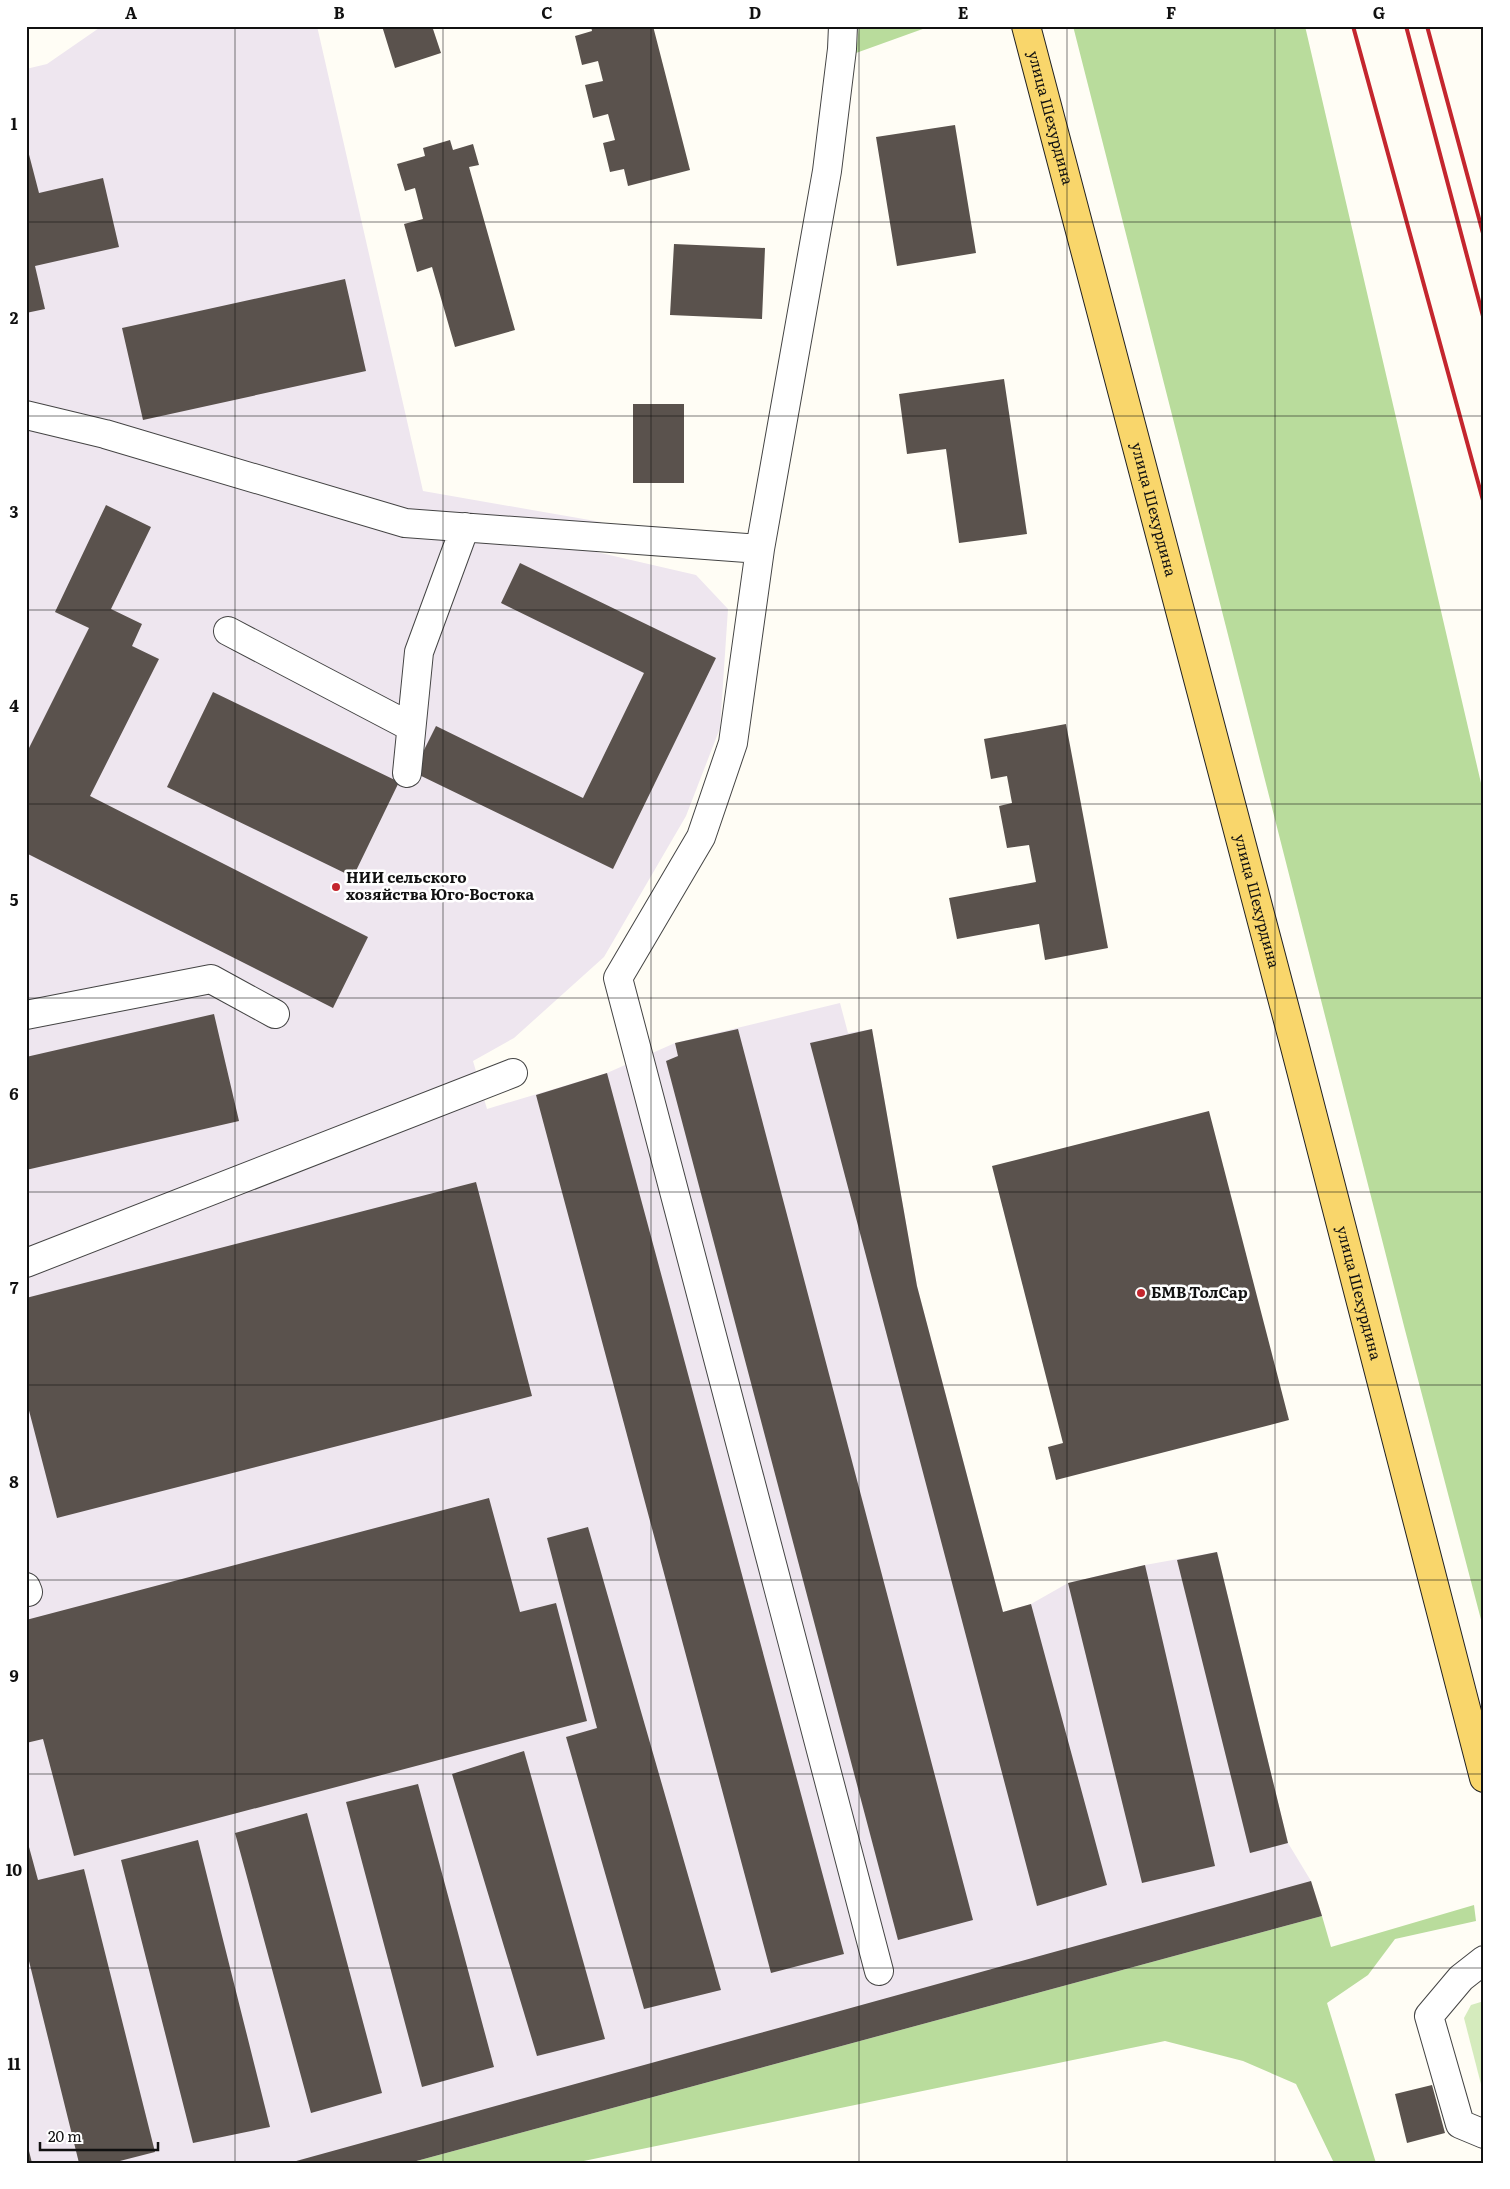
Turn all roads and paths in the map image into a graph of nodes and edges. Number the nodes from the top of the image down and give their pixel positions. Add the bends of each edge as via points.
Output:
1 (843, 26) edge
2 (1026, 26) edge
3 (26, 414) edge
4 (465, 528) junction
5 (760, 549) junction
6 (228, 631) dead end
7 (411, 727) junction
8 (407, 773) dead end
9 (275, 1014) dead end
10 (26, 1016) edge
11 (513, 1073) dead end
12 (26, 1264) edge
13 (1484, 1778) edge
14 (1484, 1960) edge
15 (879, 1971) dead end
16 (1484, 2134) edge

1 - 5 street via 827,171
2 - 13 main road, улица Шехурдина
3 - 4 street via 105,434 405,523
4 - 5 street
4 - 7 street via 419,652
5 - 15 street via 733,743 701,837 618,978
6 - 7 street
7 - 8 street
9 - 10 street via 211,979
11 - 12 street
14 - 16 street via 1461,1978 1429,2016 1460,2124

